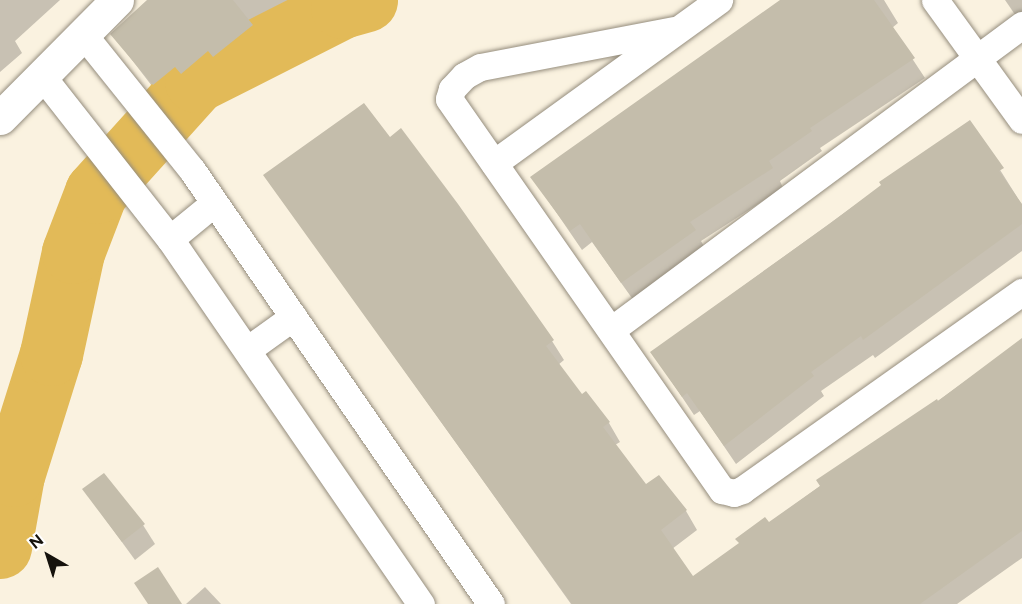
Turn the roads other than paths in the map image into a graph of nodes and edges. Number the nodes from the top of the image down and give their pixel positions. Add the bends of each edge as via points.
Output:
1 (117, 0) edge
2 (719, 0) edge
3 (934, 0) edge
4 (1022, 25) edge
5 (674, 30) junction
6 (83, 34) junction
7 (977, 58) junction
8 (42, 76) junction
9 (0, 118) edge
10 (1022, 120) edge
11 (494, 163) junction
12 (214, 203) junction
13 (170, 239) junction
14 (1022, 292) edge
15 (293, 316) junction
16 (611, 330) junction
17 (247, 350) junction
18 (421, 604) edge
19 (491, 604) edge

1 - 6 street
2 - 5 street
3 - 7 street
4 - 7 street
5 - 11 street
5 - 11 street via 480,67 464,76 452,88 449,99
6 - 8 street
6 - 12 street
7 - 10 street
7 - 16 street
8 - 9 street
8 - 13 street
11 - 16 street
12 - 13 street
12 - 15 street
13 - 17 street
14 - 16 street via 734,493 722,490 716,483
15 - 17 street
15 - 19 street
17 - 18 street

